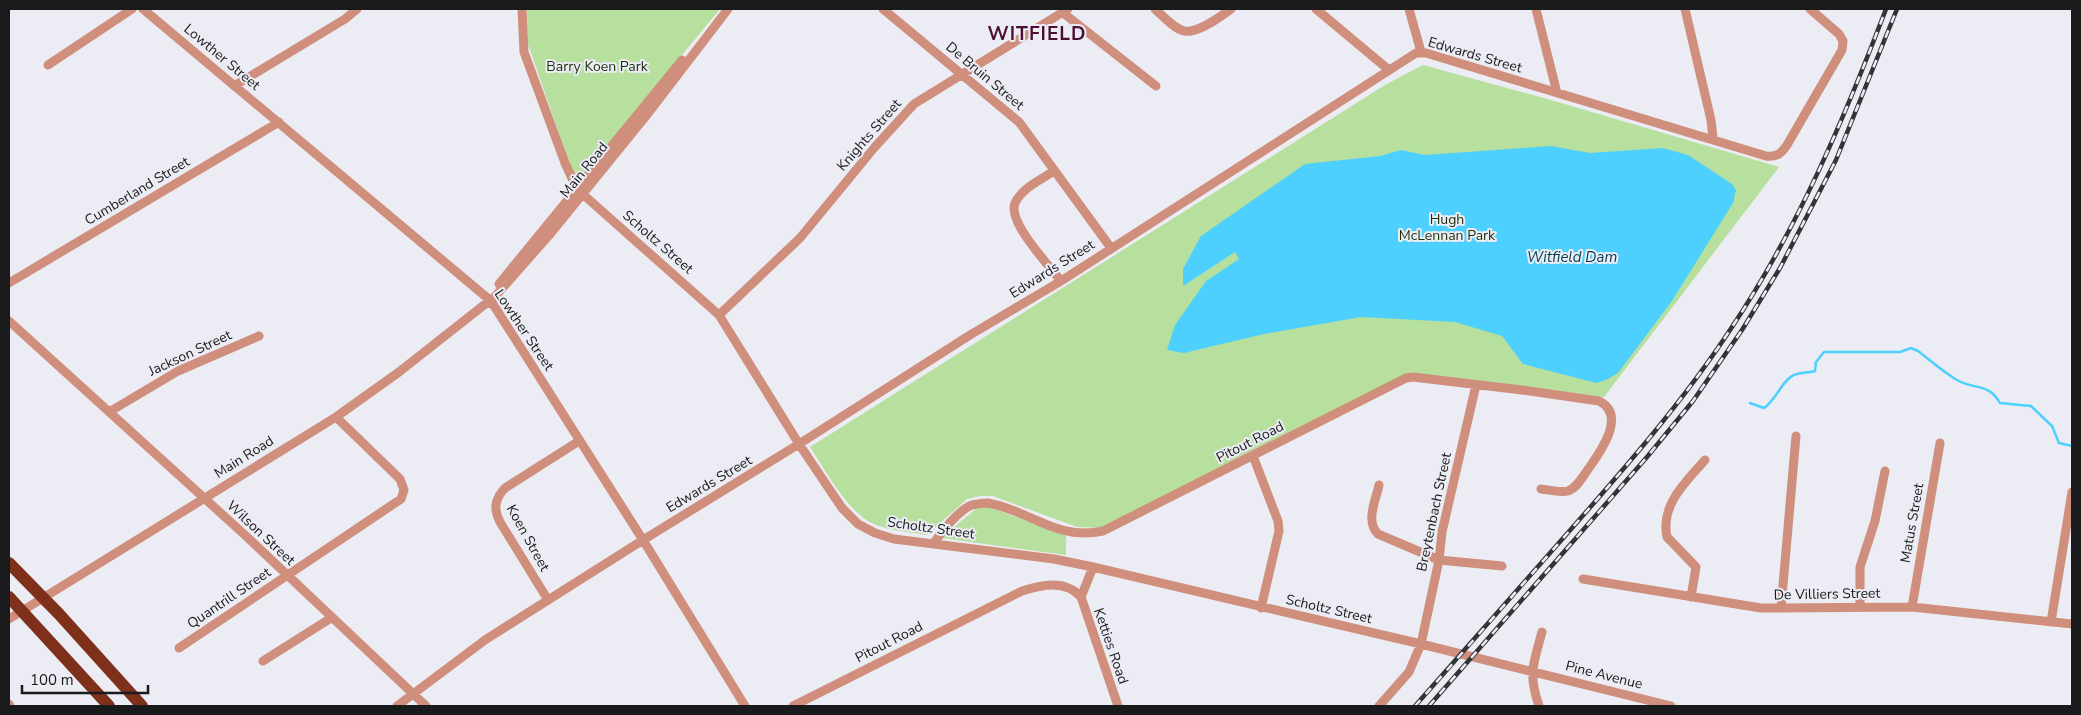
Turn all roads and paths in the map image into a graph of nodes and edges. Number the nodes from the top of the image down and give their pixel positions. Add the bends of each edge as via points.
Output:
1 (132, 9) edge
2 (142, 9) edge
3 (357, 9) edge
4 (522, 9) edge
5 (728, 9) edge
6 (883, 9) edge
7 (1155, 9) edge
8 (1232, 9) edge
9 (1316, 9) edge
10 (1409, 9) edge
11 (1536, 9) edge
12 (1685, 9) edge
13 (1810, 9) edge
14 (1065, 10) edge
15 (1421, 52) junction
16 (48, 65) dead end
17 (1389, 70) junction
18 (963, 75) junction
19 (234, 86) junction
20 (1156, 86) dead end
21 (1558, 93) junction
22 (279, 122) junction
23 (1713, 138) junction
24 (1054, 171) junction
25 (579, 191) junction
26 (1111, 248) junction
27 (1061, 281) junction
28 (9, 283) edge
29 (488, 301) junction
30 (719, 315) junction
31 (9, 321) edge
32 (259, 336) dead end
33 (1476, 386) junction
34 (109, 412) junction
35 (336, 417) junction
36 (1796, 436) dead end
37 (580, 441) junction
38 (799, 444) junction
39 (1940, 444) dead end
40 (1253, 456) junction
41 (1705, 460) dead end
42 (1885, 471) dead end
43 (1379, 485) dead end
44 (1541, 489) dead end
45 (2072, 492) edge
46 (203, 499) junction
47 (643, 540) junction
48 (934, 543) junction
49 (1439, 560) junction
50 (9, 563) edge
51 (1502, 566) dead end
52 (1093, 567) junction
53 (288, 576) junction
54 (1583, 579) dead end
55 (9, 597) edge
56 (1081, 597) junction
57 (1691, 597) junction
58 (548, 600) junction
59 (1860, 607) junction
60 (1912, 607) junction
61 (1262, 608) junction
62 (1782, 608) junction
63 (330, 618) junction
64 (9, 619) edge
65 (2051, 622) junction
66 (2072, 624) edge
67 (1542, 632) dead end
68 (1421, 644) junction
69 (179, 648) dead end
70 (263, 661) dead end
71 (1532, 671) junction
72 (413, 694) junction
73 (109, 706) edge
74 (142, 706) edge
75 (396, 706) edge
76 (426, 706) edge
77 (745, 706) edge
78 (792, 706) edge
79 (1118, 706) edge
80 (1379, 706) edge
81 (1539, 706) edge
82 (1670, 706) edge

1 - 16 street
2 - 19 street, Lowther Street
3 - 19 street
4 - 25 street, Scholtz Street via 524,52 565,164
5 - 25 street, Main Road via 698,46 684,57
6 - 18 street, De Bruin Street
7 - 8 street via 1187,31 1203,26
9 - 17 street
10 - 15 street
11 - 21 street
12 - 23 street
13 - 23 street, Edwards Street via 1839,34 1843,41 1842,50 1782,153 1766,156
14 - 18 street, Knights Street
14 - 20 street
15 - 17 street, Edwards Street
15 - 21 street, Edwards Street
17 - 26 street, Edwards Street
18 - 24 street, De Bruin Street via 1019,122
18 - 30 street, Knights Street via 907,111 800,238
19 - 22 street, Lowther Street
21 - 23 street, Edwards Street
22 - 28 street, Cumberland Street
22 - 29 street, Lowther Street
24 - 26 street, De Bruin Street
24 - 27 street via 1021,194 1015,203 1014,215 1018,226
25 - 29 street, Main Road
25 - 30 street, Scholtz Street
26 - 27 street, Edwards Street
27 - 38 street, Edwards Street
29 - 35 street, Main Road
29 - 37 street, Lowther Street
30 - 38 street, Scholtz Street
31 - 34 street, Wilson Street
32 - 34 street, Jackson Street via 178,371
33 - 40 street, Pitout Road via 1406,378
33 - 44 street, Pitout Road via 1531,391 1606,404 1611,416 1608,438 1576,486 1562,492
33 - 49 street, Breytenbach Street via 1442,532
34 - 46 street, Wilson Street
35 - 46 street, Main Road
35 - 53 street, Quantrill Street via 392,470 403,486 403,494 397,503
36 - 62 street
37 - 47 street, Lowther Street
37 - 58 street, Koen Street via 505,488 495,504 500,522
38 - 47 street, Edwards Street
38 - 48 street, Scholtz Street via 842,508 858,524 885,536
39 - 60 street, Matus Street
40 - 48 street, Pitout Road via 1103,531 1070,533 988,503 965,508
40 - 61 street via 1280,532
41 - 57 street via 1673,497 1666,531 1667,537 1696,567
42 - 59 street via 1875,521 1860,566
43 - 49 street via 1371,519 1373,529 1388,540
45 - 65 street
46 - 53 street, Wilson Street
46 - 64 street, Main Road
47 - 58 street, Edwards Street
47 - 77 street, Lowther Street
48 - 52 street, Scholtz Street
49 - 51 street
49 - 68 street, Breytenbach Street
50 - 74 highway
52 - 56 street, Ketties Road
52 - 61 street, Scholtz Street
53 - 63 street, Wilson Street
53 - 69 street, Quantrill Street
54 - 57 street, De Villiers Street
55 - 73 highway
56 - 78 street, Pitout Road via 1073,590 1058,585 1048,584 1022,591
56 - 79 street, Ketties Road
57 - 62 street, De Villiers Street via 1743,606
58 - 72 street, Edwards Street via 468,651
59 - 60 street, De Villiers Street
59 - 62 street, De Villiers Street
60 - 65 street, De Villiers Street
61 - 68 street, Scholtz Street
63 - 70 street
63 - 72 street, Wilson Street
65 - 66 street, De Villiers Street
67 - 71 street
68 - 71 street, Scholtz Street
68 - 80 street, Breytenbach Street via 1409,672
71 - 81 street
71 - 82 street, Pine Avenue
72 - 75 street, Edwards Street
72 - 76 street, Wilson Street

